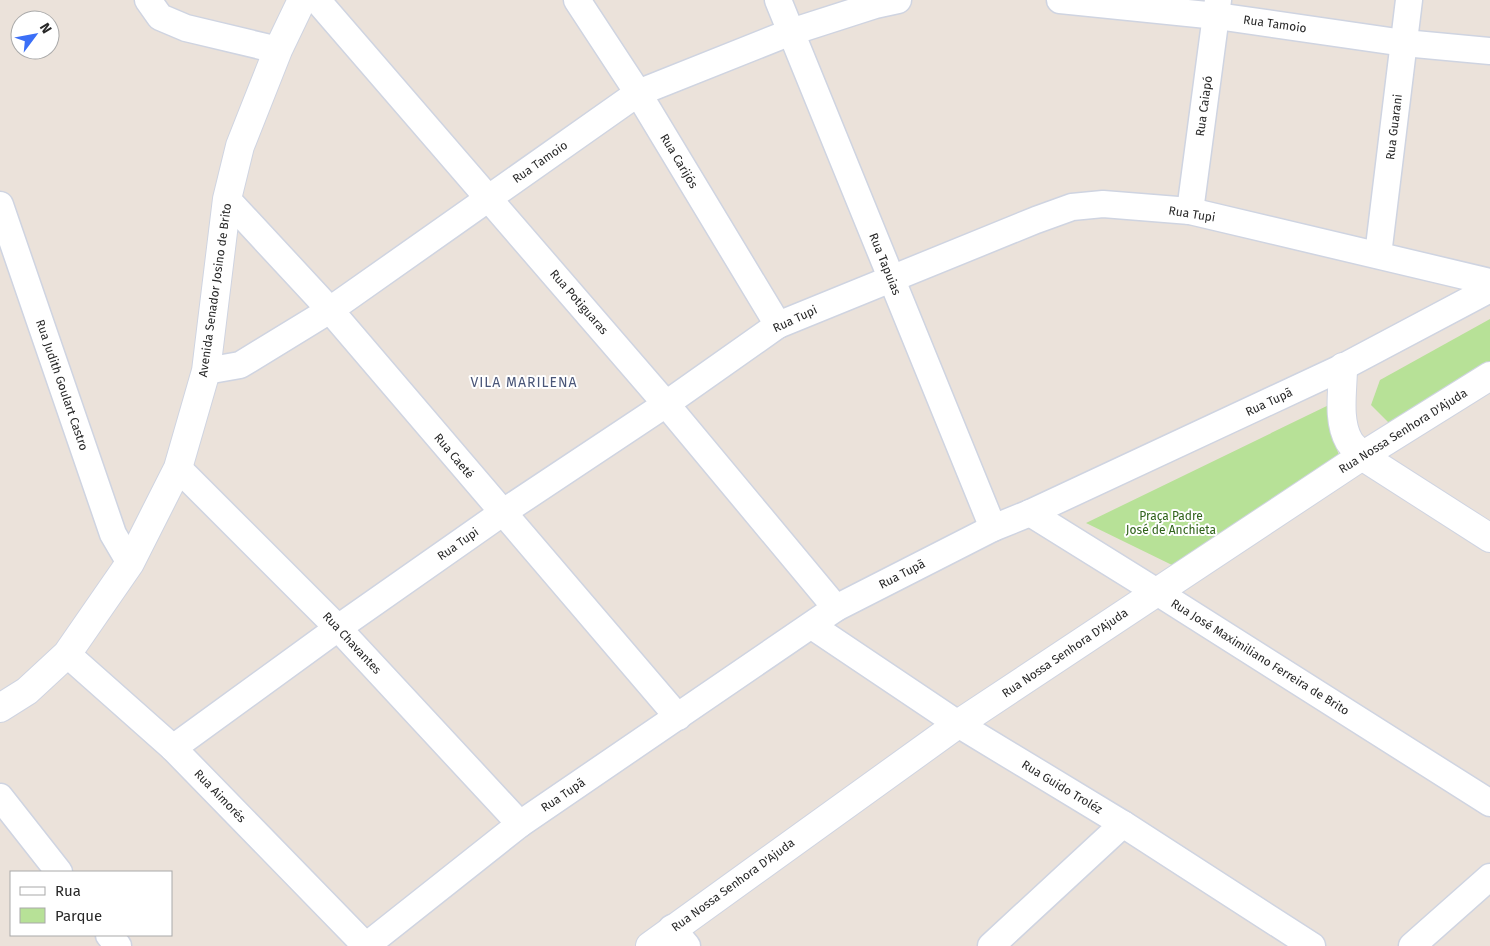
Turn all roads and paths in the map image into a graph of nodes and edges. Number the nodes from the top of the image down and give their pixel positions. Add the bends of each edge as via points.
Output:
1 (148, 0) edge
2 (302, 0) edge
3 (317, 0) edge
4 (577, 0) edge
5 (778, 0) edge
6 (898, 0) edge
7 (1060, 0) edge
8 (1409, 0) edge
9 (1218, 8) edge
10 (791, 32) junction
11 (1404, 43) junction
12 (278, 50) junction
13 (1490, 51) edge
14 (638, 94) junction
15 (489, 198) junction
16 (227, 199) junction
17 (0, 204) edge
18 (1190, 211) junction
19 (1378, 255) junction
20 (892, 279) junction
21 (1490, 282) edge
22 (1490, 289) edge
23 (330, 310) junction
24 (778, 325) junction
25 (1343, 367) junction
26 (206, 371) junction
27 (1490, 376) edge
28 (666, 404) junction
29 (1362, 456) junction
30 (178, 468) junction
31 (502, 513) junction
32 (1030, 513) junction
33 (993, 528) junction
34 (1490, 538) edge
35 (130, 563) junction
36 (1157, 592) junction
37 (836, 608) junction
38 (812, 626) junction
39 (338, 628) junction
40 (67, 654) junction
41 (0, 708) edge
42 (678, 717) junction
43 (958, 724) junction
44 (173, 748) junction
45 (0, 797) edge
46 (1490, 803) edge
47 (520, 824) junction
48 (1123, 824) junction
49 (58, 871) edge
50 (1490, 876) edge
51 (110, 936) edge
52 (680, 937) edge
53 (118, 946) edge
54 (366, 946) edge
55 (650, 946) edge
56 (991, 946) edge
57 (1312, 946) edge
58 (1412, 946) edge

1 - 12 street via 160,16 186,28
2 - 12 street, Avenida Senador Josino de Brito
3 - 15 street, Rua Potiguaras
4 - 14 street, Rua Carijós
5 - 10 street, Rua Tapuias
6 - 10 street, Rua Tamoio
7 - 9 street, Rua Tamoio
8 - 11 street, Rua Guarani
9 - 11 street, Rua Tamoio
9 - 18 street, Rua Caiapó
10 - 14 street, Rua Tamoio
10 - 20 street, Rua Tapuias
11 - 13 street, Rua Tamoio
11 - 19 street, Rua Guarani
12 - 16 street, Avenida Senador Josino de Brito via 240,146
14 - 15 street, Rua Tamoio
14 - 24 street, Rua Carijós
15 - 23 street, Rua Tamoio
15 - 28 street, Rua Potiguaras
16 - 23 street, Rua Caeté
16 - 26 street, Avenida Senador Josino de Brito
17 - 35 street, Rua Judith Goulart Castro via 113,534
18 - 19 street, Rua Tupi
18 - 20 street, Rua Tupi via 1103,204 1072,207
19 - 21 street, Rua Tupi
20 - 24 street, Rua Tupi
20 - 33 street, Rua Tapuias
22 - 25 street, Rua Tupã
23 - 26 street, Rua Tamoio via 240,365
23 - 31 street, Rua Caeté
24 - 28 street, Rua Tupi
25 - 29 street via 1344,429
25 - 32 street, Rua Tupã
26 - 30 street, Avenida Senador Josino de Brito
27 - 29 street, Rua Nossa Senhora D'Ajuda
28 - 31 street, Rua Tupi
28 - 37 street, Rua Potiguaras
29 - 34 street
29 - 36 street, Rua Nossa Senhora D'Ajuda
30 - 35 street, Avenida Senador Josino de Brito
30 - 39 street, Rua Chavantes
31 - 39 street, Rua Tupi
31 - 42 street, Rua Caeté
32 - 33 street, Rua Tupã
32 - 36 street, Rua José Maximiliano Ferreira de Brito
33 - 37 street, Rua Tupã
35 - 40 street, Avenida Senador Josino de Brito
36 - 43 street, Rua Nossa Senhora D'Ajuda
36 - 46 street, Rua José Maximiliano Ferreira de Brito
37 - 38 street, Rua Tupã
38 - 42 street, Rua Tupã
38 - 43 street, Rua Guido Troléz
39 - 44 street, Rua Tupi
39 - 47 street, Rua Chavantes
40 - 41 street, Avenida Senador Josino de Brito via 27,691
40 - 44 street, Rua Aimorés
42 - 47 street, Rua Tupã
43 - 48 street, Rua Guido Troléz
43 - 52 street, Rua Nossa Senhora D'Ajuda
44 - 54 street, Rua Aimorés
45 - 49 street
47 - 54 street, Rua Tupã
48 - 56 street
48 - 57 street, Rua Guido Troléz
50 - 58 street
51 - 53 street
52 - 55 street, Rua Nossa Senhora D'Ajuda

